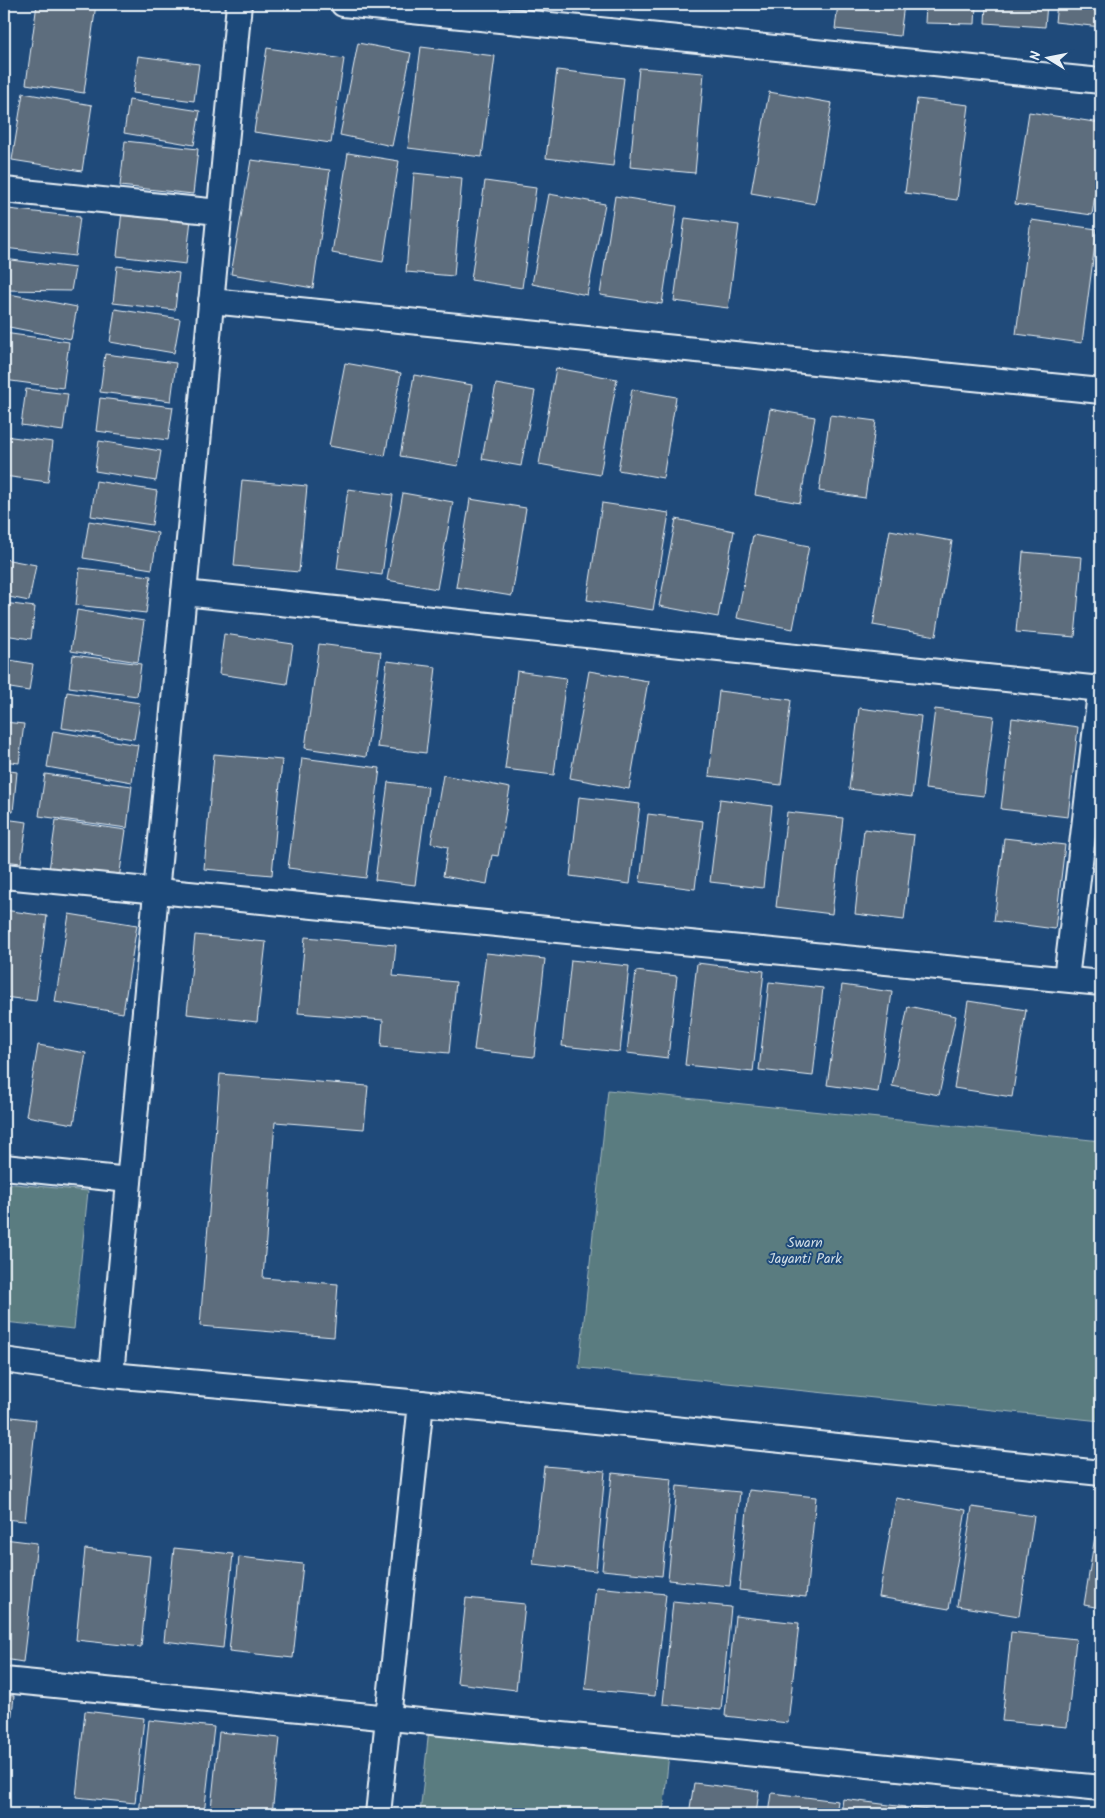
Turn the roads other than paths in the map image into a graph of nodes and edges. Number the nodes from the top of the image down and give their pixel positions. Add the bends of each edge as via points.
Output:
1 (239, 4) edge
2 (343, 4) edge
3 (1101, 82) edge
4 (4, 190) edge
5 (219, 212) junction
6 (211, 301) junction
7 (1101, 391) edge
8 (184, 593) junction
9 (1101, 685) edge
10 (1101, 689) edge
11 (4, 876) edge
12 (156, 890) junction
13 (1066, 979) junction
14 (1101, 983) edge
15 (4, 1167) edge
16 (129, 1180) junction
17 (4, 1360) edge
18 (111, 1375) junction
19 (421, 1403) junction
20 (1101, 1473) edge
21 (4, 1680) edge
22 (389, 1718) junction
23 (1101, 1788) edge
24 (378, 1814) edge

1 - 5 street
2 - 3 street
4 - 5 street
5 - 6 street
6 - 7 street
6 - 8 street
8 - 10 street
8 - 12 street
9 - 10 street
10 - 13 street
11 - 12 street
12 - 13 street
12 - 16 street
13 - 14 street
15 - 16 street
16 - 18 street
17 - 18 street
18 - 19 street
19 - 20 street
19 - 22 street
21 - 22 street
22 - 23 street
22 - 24 street

